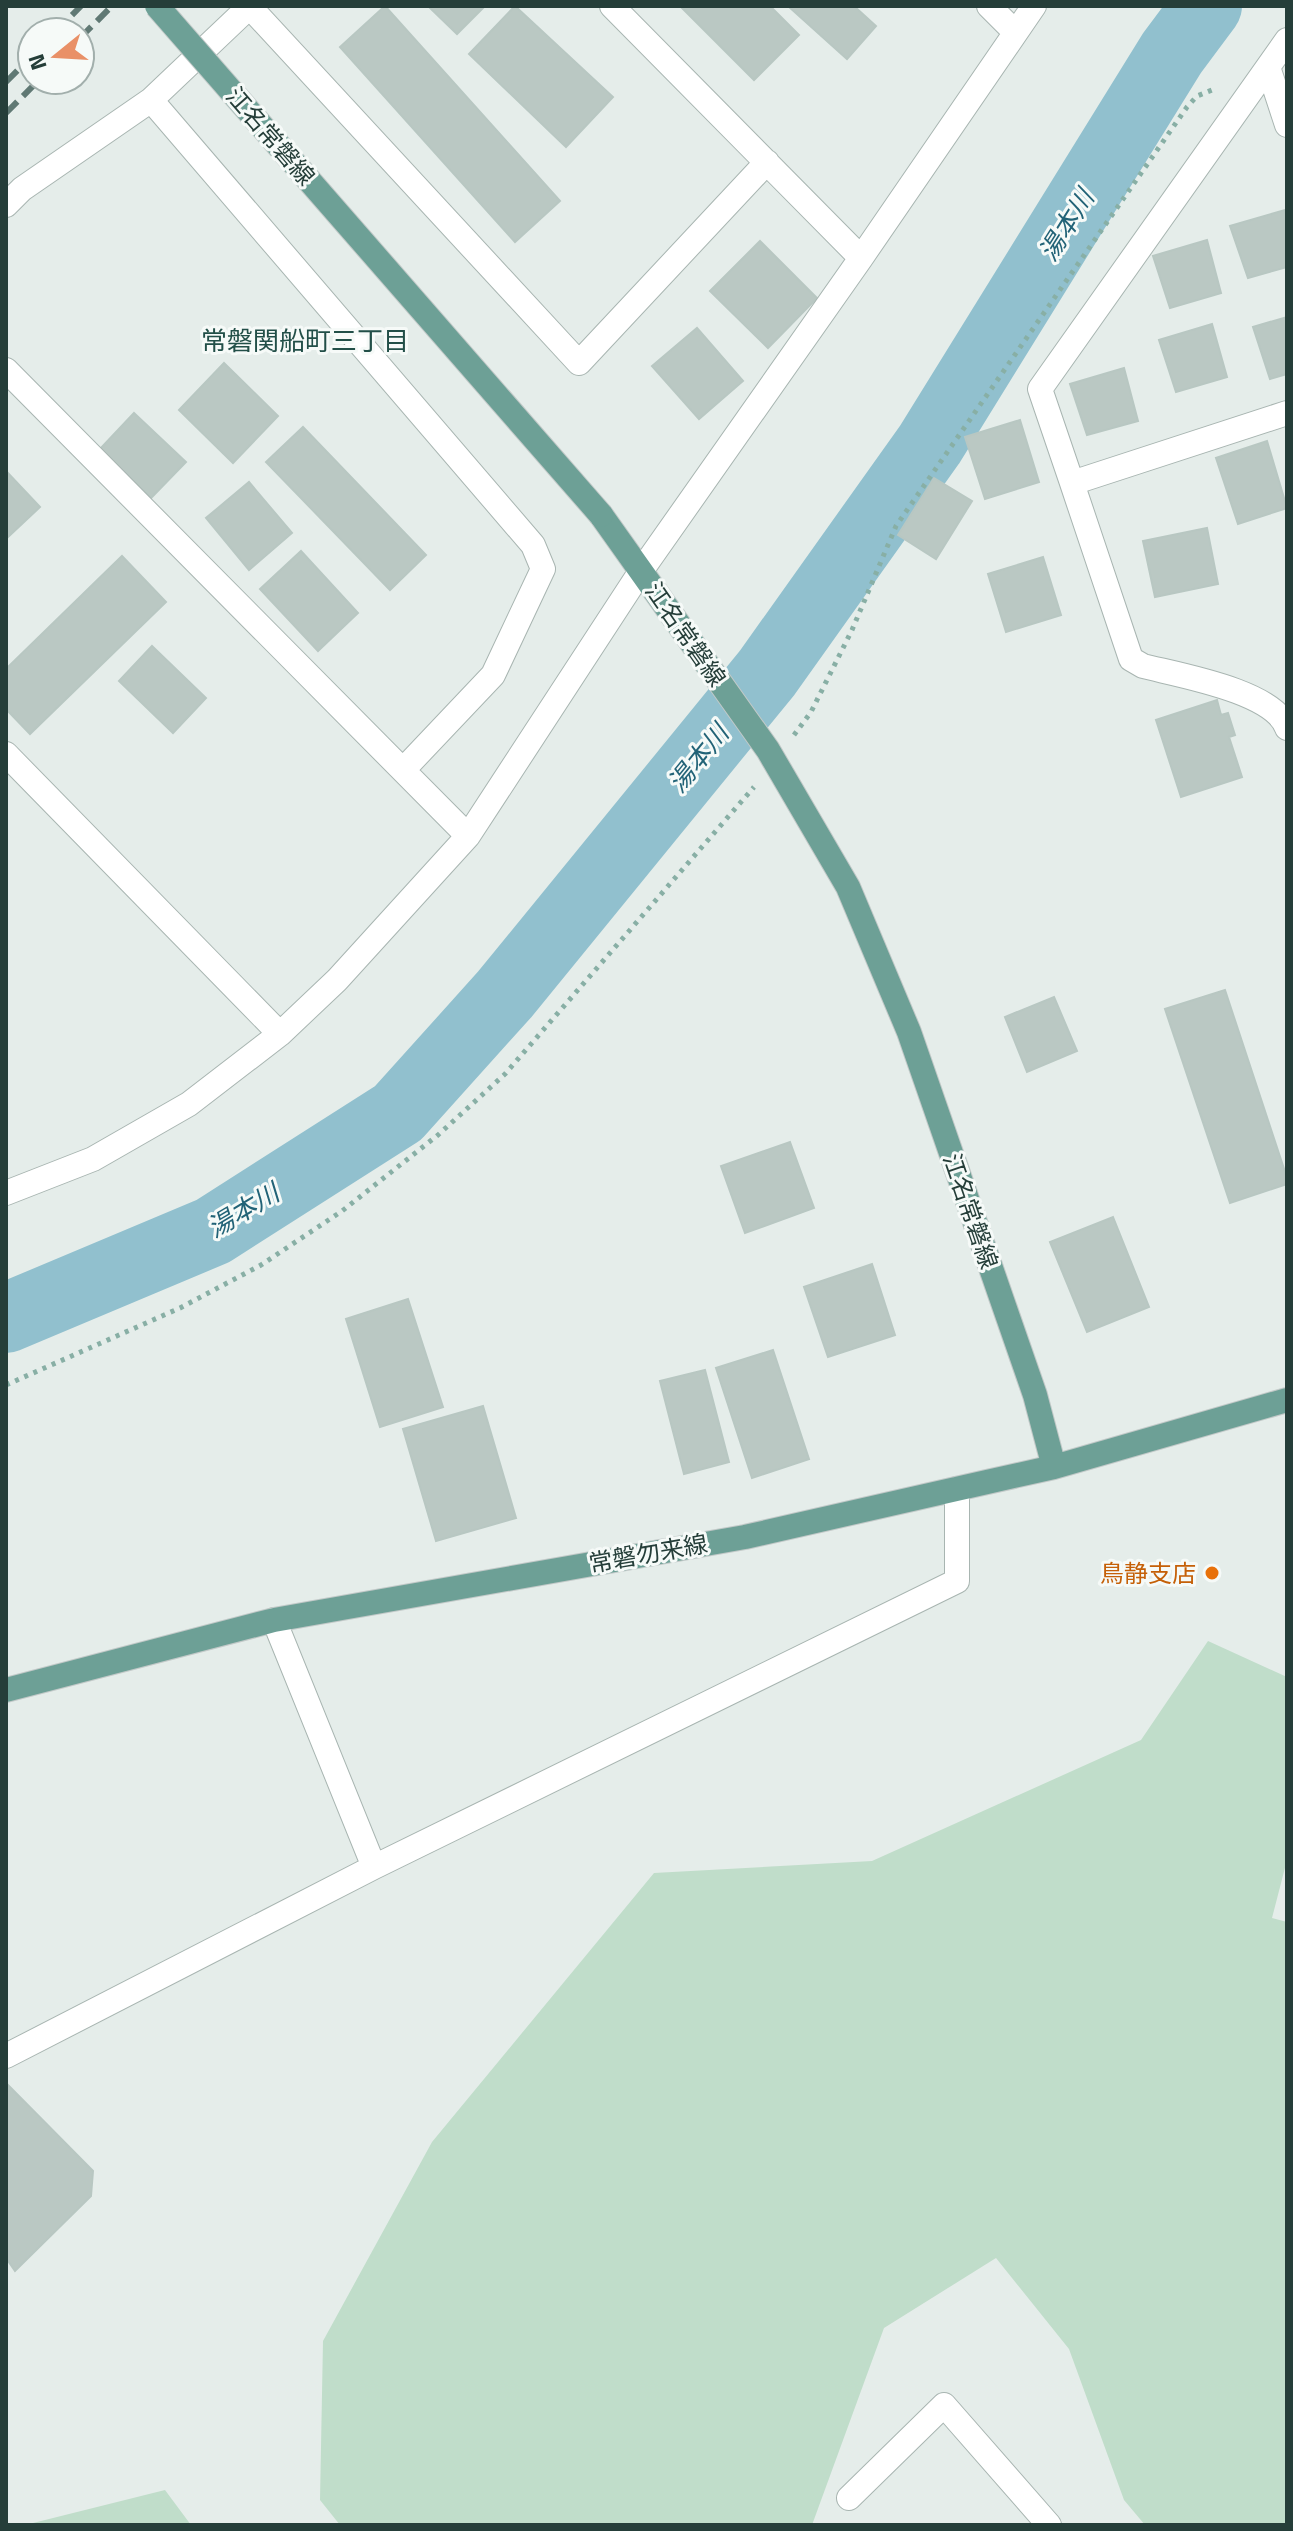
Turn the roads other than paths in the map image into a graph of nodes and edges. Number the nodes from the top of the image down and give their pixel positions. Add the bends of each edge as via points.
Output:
1 (157, 6) edge
2 (249, 6) edge
3 (612, 6) edge
4 (989, 6) edge
5 (1034, 6) edge
6 (1015, 32) junction
7 (1287, 40) edge
8 (1268, 67) junction
9 (151, 100) junction
10 (1287, 125) edge
11 (767, 162) junction
12 (6, 205) edge
13 (861, 258) junction
14 (6, 370) edge
15 (1287, 413) edge
16 (1072, 483) junction
17 (641, 571) junction
18 (1287, 728) edge
19 (6, 754) edge
20 (403, 770) junction
21 (468, 836) junction
22 (280, 1034) junction
23 (6, 1193) edge
24 (1287, 1400) edge
25 (1054, 1467) junction
26 (957, 1489) junction
27 (274, 1620) junction
28 (6, 1690) edge
29 (374, 1867) junction
30 (6, 2056) edge
31 (849, 2498) dead end
32 (1049, 2525) edge

1 - 17 main road, 江名常磐線, bridge via 601,515
2 - 9 street
2 - 11 street via 579,363
3 - 11 street
4 - 6 street
5 - 6 street
6 - 13 street
7 - 8 street
8 - 10 street
8 - 16 street via 1040,389
9 - 12 street
9 - 20 street via 533,545 543,569 493,675
11 - 13 street
13 - 17 street
14 - 20 street
15 - 16 street
16 - 18 street via 1131,659 1228,687 1270,708
17 - 21 street
17 - 25 main road, 江名常磐線 via 772,756 848,887 909,1032 1035,1395
19 - 22 street
20 - 21 street
21 - 22 street via 337,980
22 - 23 street via 189,1104 93,1159
24 - 25 main road, 常磐勿来線
25 - 26 main road, 常磐勿来線
26 - 27 main road, 常磐勿来線 via 745,1537
26 - 29 street via 957,1581
27 - 28 main road, 常磐勿来線
27 - 29 street
29 - 30 street
31 - 32 street via 944,2405

